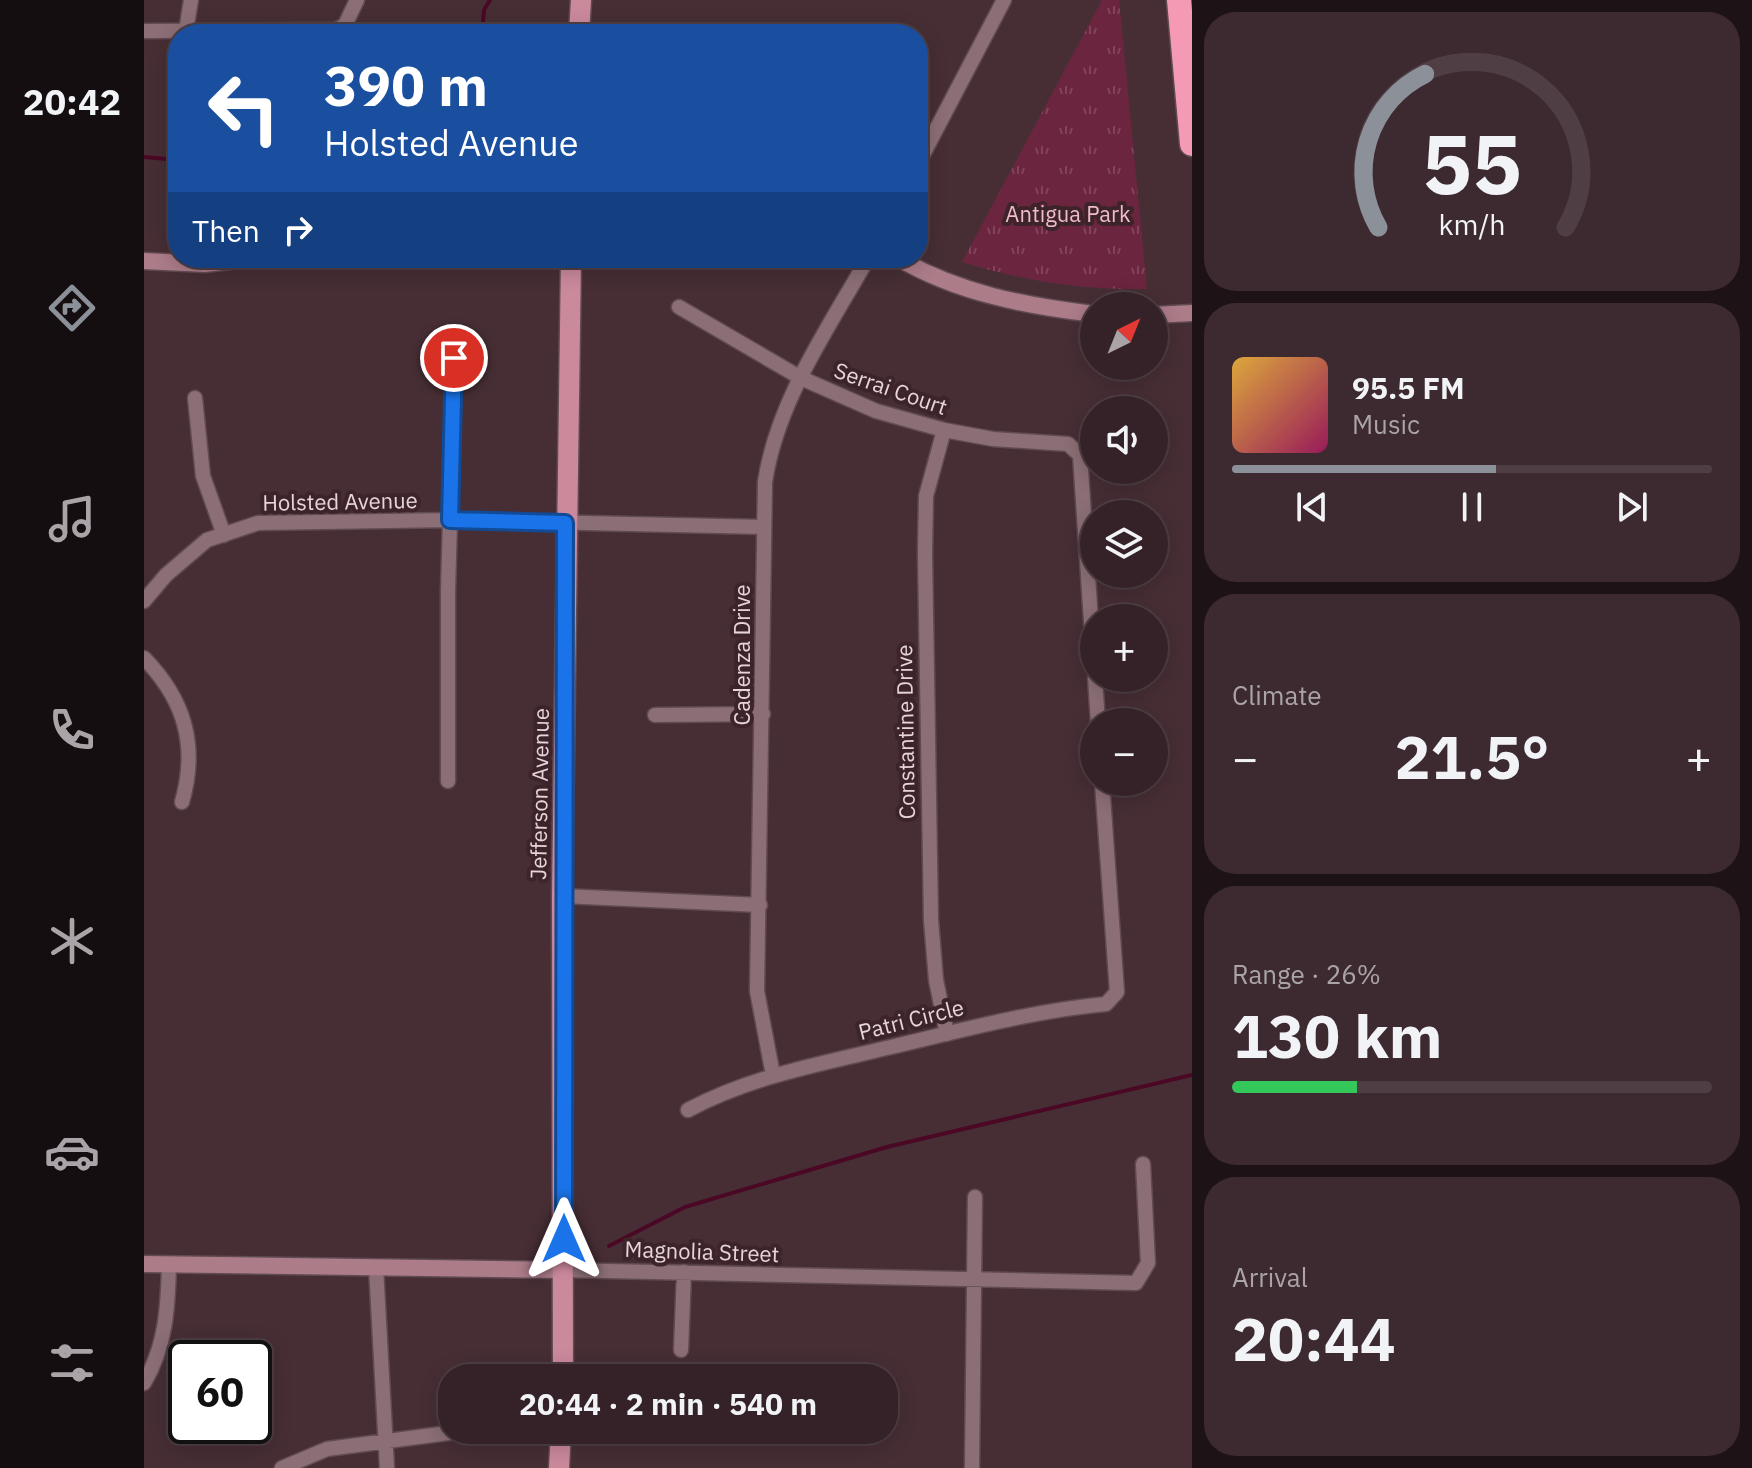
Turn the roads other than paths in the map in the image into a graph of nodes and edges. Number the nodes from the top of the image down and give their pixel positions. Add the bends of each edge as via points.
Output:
1 (191, 0) edge
2 (357, 0) edge
3 (581, 0) edge
4 (1004, 0) edge
5 (1179, 0) edge
6 (187, 24) edge
7 (345, 24) edge
8 (580, 24) edge
9 (144, 31) edge
10 (168, 31) edge
11 (928, 129) edge
12 (1192, 144) edge
13 (144, 261) edge
14 (168, 262) edge
15 (571, 268) edge
16 (862, 268) edge
17 (920, 268) edge
18 (679, 307) dead end
19 (1080, 312) edge
20 (1192, 313) edge
21 (1168, 315) edge
22 (455, 338) dead end
23 (801, 378) junction
24 (195, 398) dead end
25 (944, 430) junction
26 (450, 520) junction
27 (565, 523) junction
28 (764, 527) junction
29 (224, 535) junction
30 (144, 601) edge
31 (1089, 604) edge
32 (144, 658) edge
33 (763, 714) junction
34 (655, 715) dead end
35 (448, 781) dead end
36 (1103, 796) edge
37 (182, 802) dead end
38 (562, 896) junction
39 (760, 905) junction
40 (947, 1034) junction
41 (773, 1075) junction
42 (688, 1110) dead end
43 (1143, 1164) dead end
44 (975, 1197) dead end
45 (144, 1264) edge
46 (169, 1264) junction
47 (376, 1267) junction
48 (564, 1270) junction
49 (684, 1272) junction
50 (973, 1281) junction
51 (681, 1350) dead end
52 (563, 1364) edge
53 (144, 1383) edge
54 (438, 1435) edge
55 (383, 1443) junction
56 (560, 1444) edge
57 (282, 1468) edge
58 (387, 1468) edge
59 (559, 1468) edge
60 (972, 1468) edge

1 - 6 street
2 - 7 street
3 - 8 main road
4 - 11 street
5 - 12 highway
9 - 10 street
13 - 14 street
15 - 27 main road, Jefferson Avenue
16 - 23 street, Cadenza Drive
17 - 19 street via 1027,306
18 - 23 street, Serrai Court
20 - 21 street
22 - 26 street
23 - 25 street, Serrai Court via 876,411
23 - 28 street, Cadenza Drive via 771,444
24 - 29 street via 203,476
25 - 31 street, Serrai Court via 1068,444 1080,455
25 - 40 street, Constantine Drive via 926,496 925,553 931,920
26 - 27 street, Holsted Avenue
26 - 29 street, Holsted Avenue via 258,523
26 - 35 street
27 - 28 street, Holsted Avenue
27 - 38 main road, Jefferson Avenue
28 - 33 street, Cadenza Drive
29 - 30 street, Holsted Avenue via 207,540
32 - 37 street via 164,679 190,741 190,774
33 - 34 street
33 - 39 street, Cadenza Drive
36 - 40 street, Patri Circle via 1117,992 1106,1004 1017,1015
38 - 39 street
38 - 48 main road, Jefferson Avenue
39 - 41 street, Cadenza Drive via 757,991
40 - 41 street, Patri Circle
41 - 42 street, Patri Circle via 728,1089
43 - 50 street, Magnolia Street via 1148,1263 1136,1283
44 - 50 street
45 - 46 street, Magnolia Street
46 - 47 street, Magnolia Street
46 - 53 street via 163,1341
47 - 48 street, Magnolia Street
47 - 55 street
48 - 49 street, Magnolia Street
48 - 52 main road, Jefferson Avenue
49 - 50 street, Magnolia Street
49 - 51 street
50 - 60 street
54 - 55 street
55 - 57 street via 327,1449
55 - 58 street
56 - 59 main road

